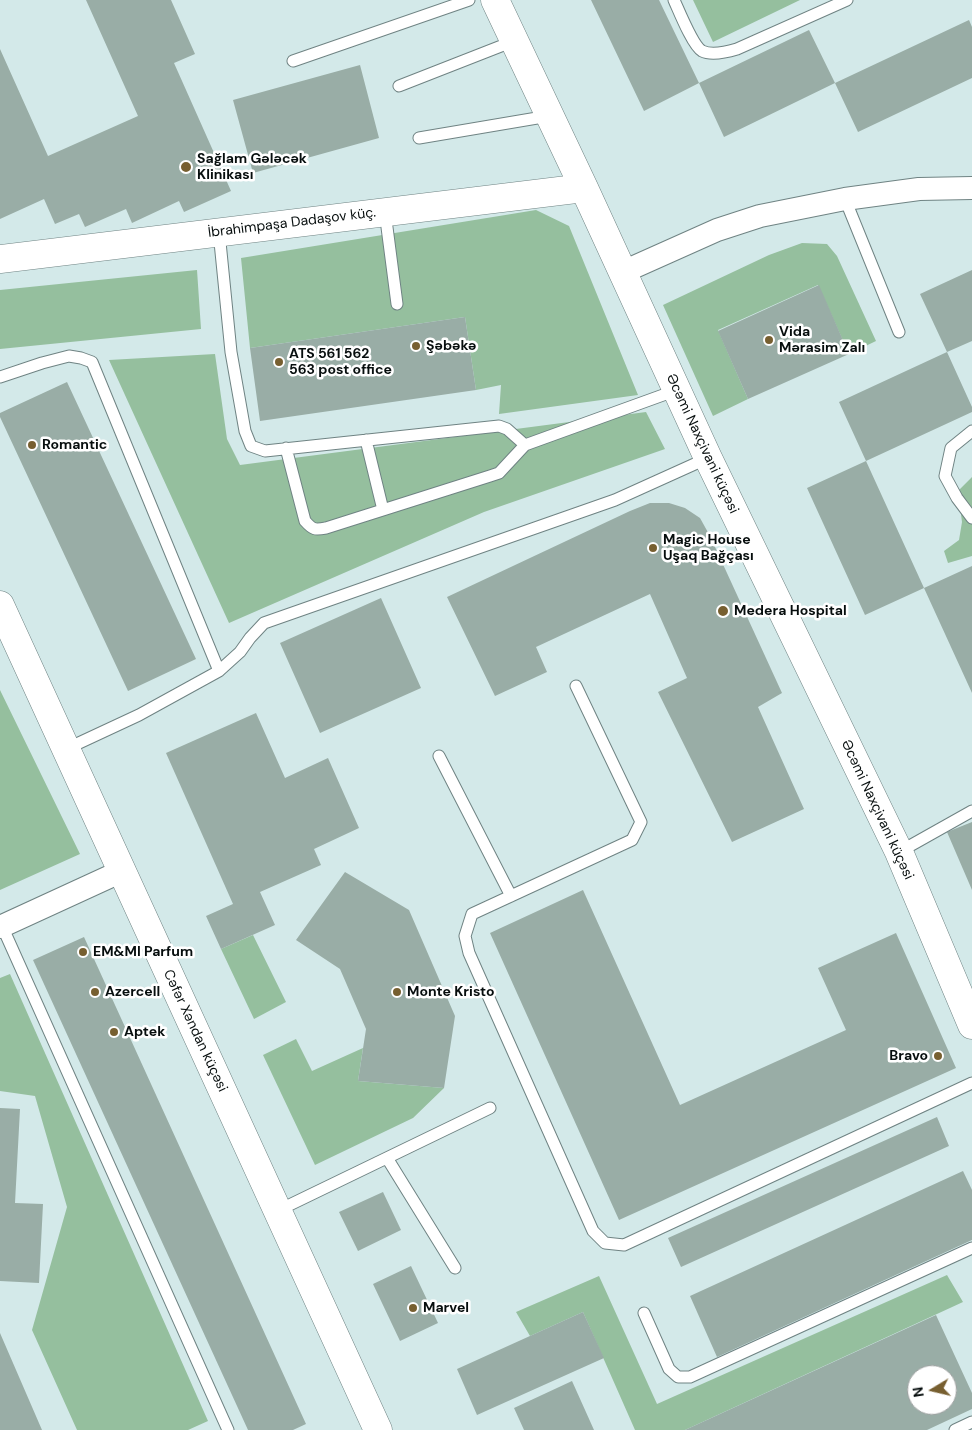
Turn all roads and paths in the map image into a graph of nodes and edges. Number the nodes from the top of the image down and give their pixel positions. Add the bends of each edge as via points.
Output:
1 (468, 0) edge
2 (495, 0) edge
3 (674, 0) edge
4 (847, 0) edge
5 (514, 40) junction
6 (292, 60) dead end
7 (399, 86) dead end
8 (549, 116) junction
9 (419, 138) dead end
10 (584, 188) junction
11 (972, 188) edge
12 (845, 199) junction
13 (385, 212) junction
14 (219, 232) junction
15 (0, 259) edge
16 (623, 272) junction
17 (397, 304) dead end
18 (899, 332) dead end
19 (0, 377) edge
20 (677, 390) junction
21 (972, 431) edge
22 (366, 440) junction
23 (524, 445) junction
24 (286, 448) junction
25 (708, 458) junction
26 (383, 510) junction
27 (972, 518) edge
28 (0, 605) edge
29 (220, 671) junction
30 (576, 686) dead end
31 (66, 748) junction
32 (439, 756) dead end
33 (972, 811) edge
34 (899, 852) junction
35 (122, 871) junction
36 (511, 896) junction
37 (1, 927) edge
38 (972, 1025) edge
39 (972, 1083) edge
40 (490, 1108) dead end
41 (387, 1158) junction
42 (277, 1211) junction
43 (972, 1248) edge
44 (455, 1268) dead end
45 (644, 1313) dead end
46 (972, 1422) edge
47 (228, 1430) edge
48 (378, 1430) edge
49 (955, 1430) edge

1 - 6 lane
2 - 5 street, Əcəmi Naxçivani küçəsi
3 - 4 lane via 694,43 702,52 721,54
5 - 7 lane
5 - 8 street, Əcəmi Naxçivani küçəsi
8 - 9 lane
8 - 10 street, Əcəmi Naxçivani küçəsi
10 - 13 street, İbrahimpaşa Dadaşov küç.
10 - 16 street, Əcəmi Naxçivani küçəsi
11 - 12 street via 919,189
12 - 16 street via 760,216 717,230
12 - 18 lane
13 - 14 street, İbrahimpaşa Dadaşov küç.
13 - 17 lane
14 - 15 street, İbrahimpaşa Dadaşov küç.
14 - 24 lane via 231,352 245,431 252,446 265,451
16 - 20 street, Əcəmi Naxçivani küçəsi
19 - 29 lane via 69,356 92,362
20 - 23 lane
20 - 25 street, Əcəmi Naxçivani küçəsi
21 - 27 lane via 951,448 945,476
22 - 23 lane via 499,426
22 - 24 lane
22 - 26 lane
23 - 26 lane via 499,473
24 - 26 lane via 305,521 310,527 316,530 326,528
25 - 29 lane via 615,500 264,624
25 - 34 street, Əcəmi Naxçivani küçəsi
28 - 31 street, Cəfər Xəndan küçəsi
29 - 31 lane via 139,715
30 - 36 lane via 640,822 632,840
31 - 35 street, Cəfər Xəndan küçəsi
32 - 36 lane
33 - 34 lane
34 - 38 street, Əcəmi Naxçivani küçəsi
35 - 37 street
35 - 42 street, Cəfər Xəndan küçəsi
36 - 39 lane via 472,914 465,936 469,953 593,1231 605,1243 624,1245
37 - 47 lane
40 - 41 lane
41 - 42 lane
41 - 44 lane
42 - 48 street, Cəfər Xəndan küçəsi
43 - 45 lane via 690,1377 678,1376 670,1369
46 - 49 lane

